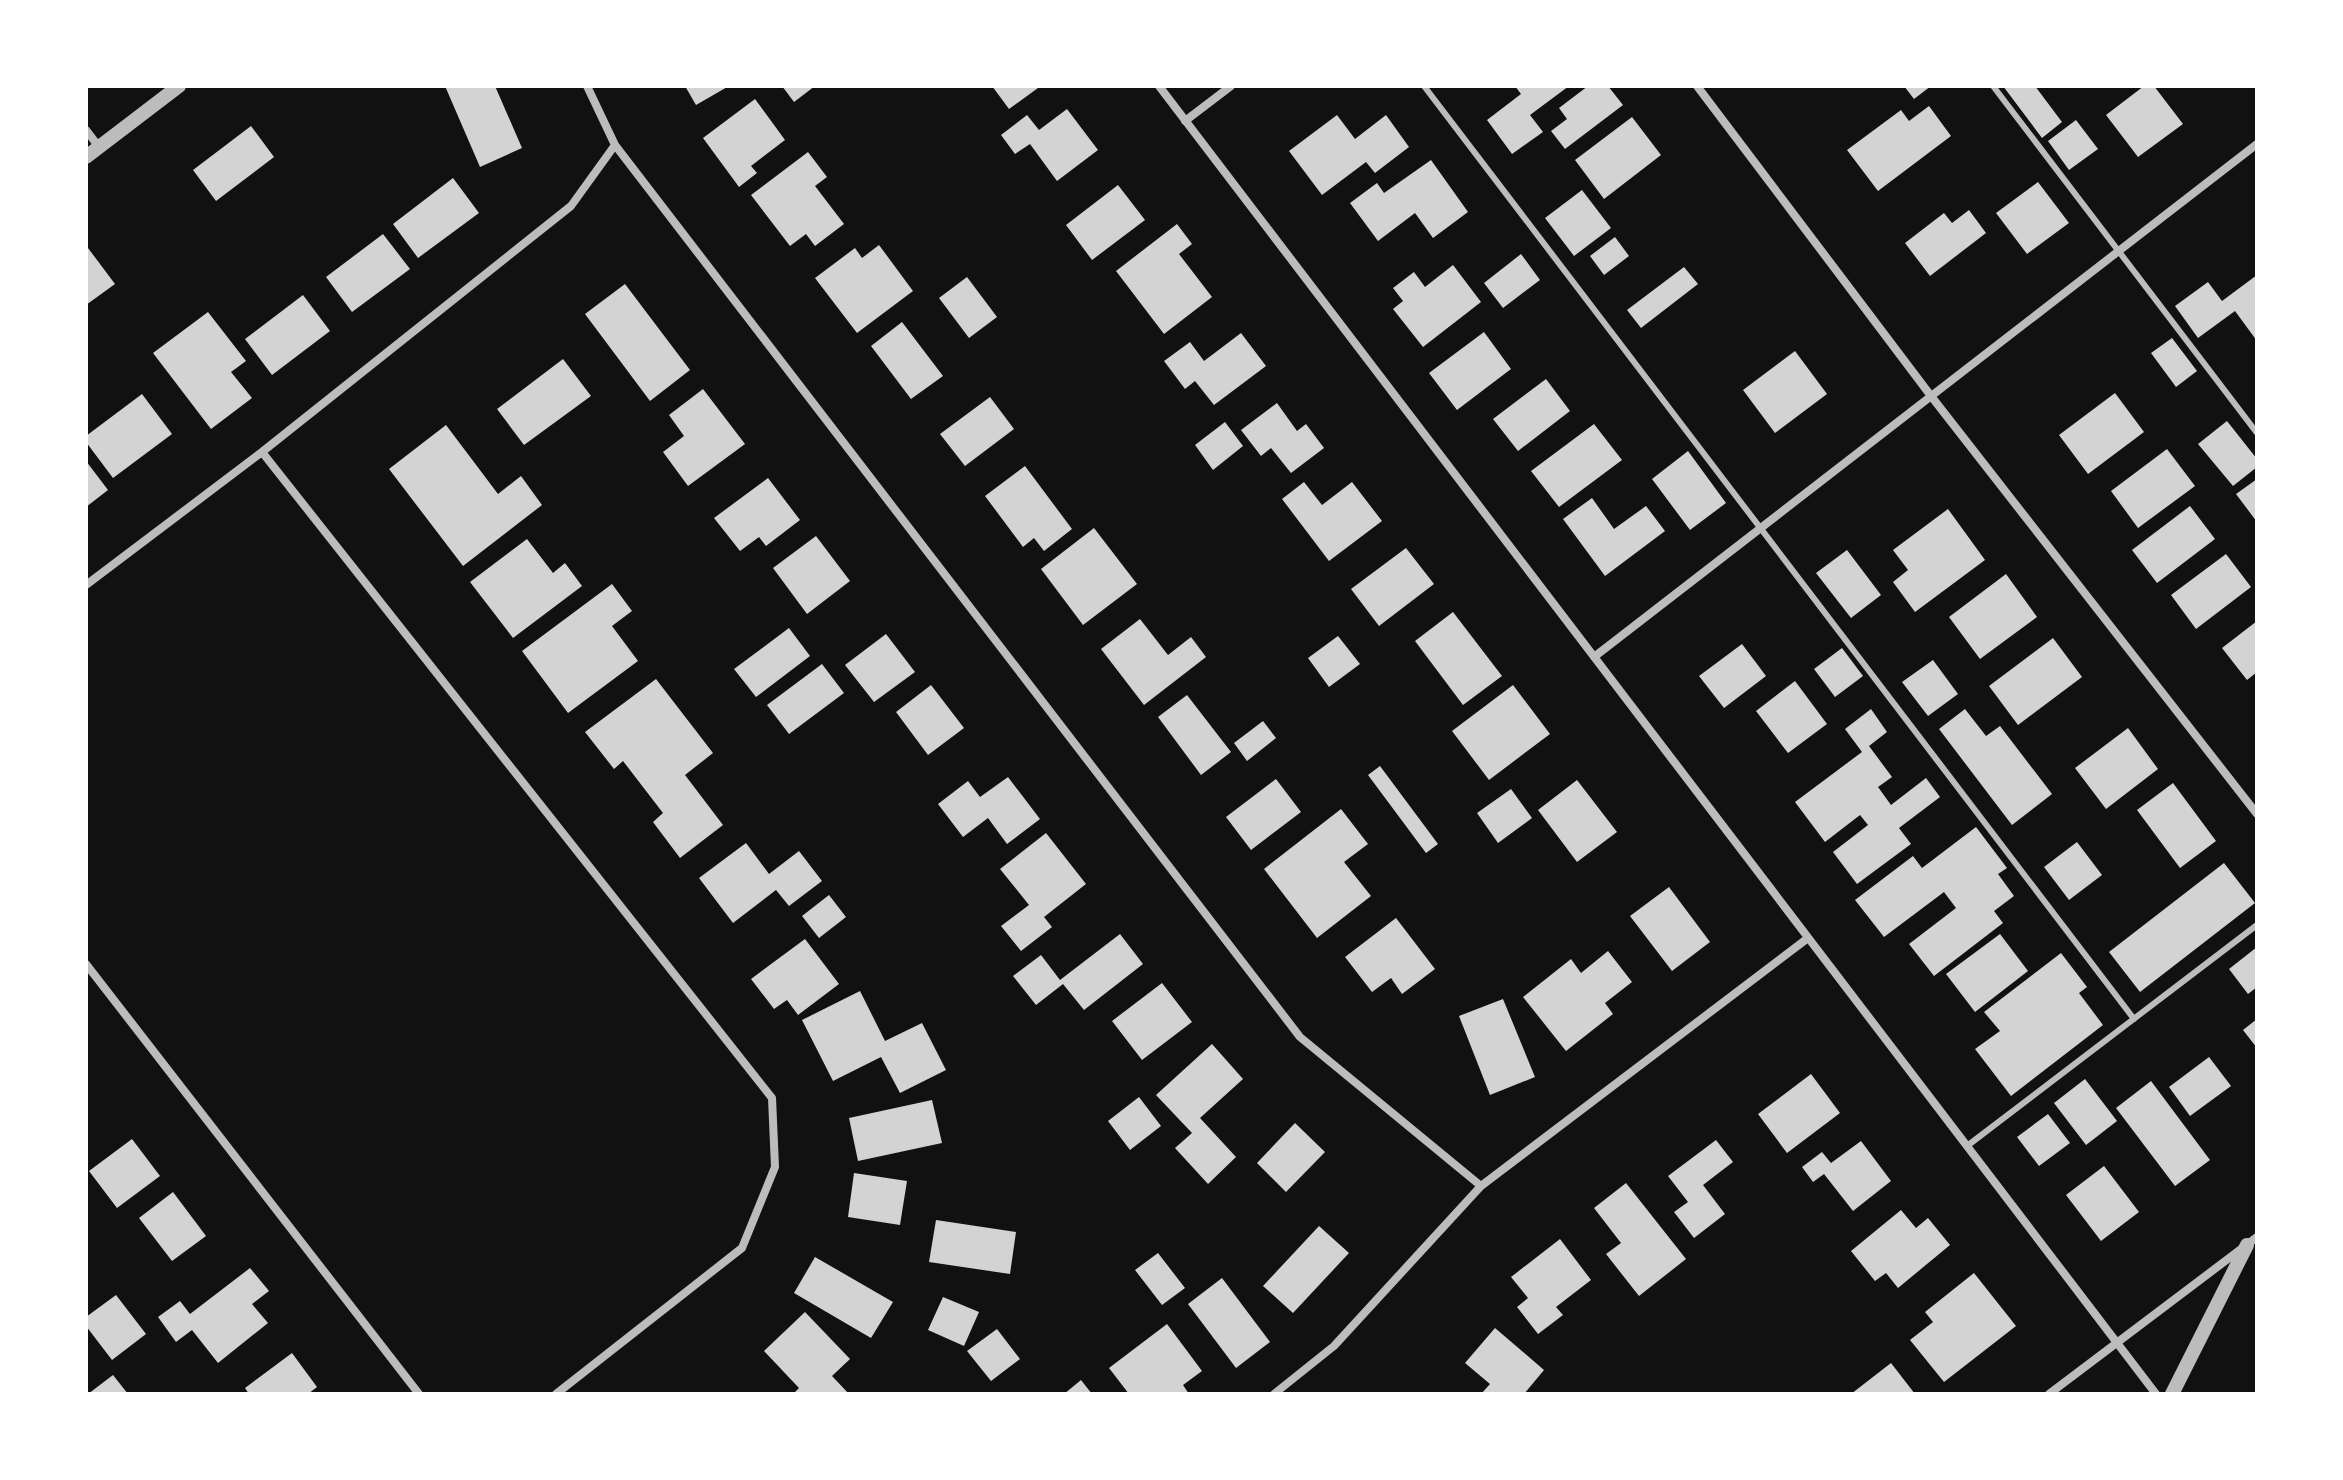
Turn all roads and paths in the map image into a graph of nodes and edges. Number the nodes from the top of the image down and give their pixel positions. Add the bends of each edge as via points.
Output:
1 (179, 86) edge
2 (587, 86) edge
3 (1159, 86) edge
4 (1231, 86) edge
5 (1424, 86) edge
6 (1697, 86) edge
7 (1993, 86) edge
8 (1185, 121) junction
9 (86, 130) edge
10 (2257, 144) edge
11 (615, 145) junction
12 (99, 147) junction
13 (86, 157) edge
14 (2118, 251) junction
15 (1931, 396) junction
16 (2257, 433) edge
17 (262, 452) junction
18 (1760, 528) junction
19 (86, 585) edge
20 (1594, 657) junction
21 (2257, 814) edge
22 (2257, 925) edge
23 (1808, 938) junction
24 (86, 964) edge
25 (2134, 1019) junction
26 (1967, 1146) junction
27 (1481, 1186) junction
28 (2252, 1241) edge
29 (2117, 1343) junction
30 (419, 1394) edge
31 (556, 1394) edge
32 (1274, 1394) edge
33 (2049, 1394) edge
34 (2156, 1394) edge
35 (2172, 1394) edge

1 - 12 street
2 - 11 street
3 - 8 street
4 - 8 street
5 - 18 lane
6 - 15 street
7 - 14 lane
8 - 20 street
9 - 12 street
10 - 14 street
11 - 17 street via 571,206
11 - 27 street via 1300,1037
12 - 13 street
14 - 15 street
14 - 16 lane
15 - 18 street
15 - 21 street
17 - 19 street
17 - 31 street via 772,1098 775,1167 742,1248
18 - 20 street
18 - 25 lane
20 - 23 street
22 - 25 lane
23 - 26 street
23 - 27 street
24 - 30 street
25 - 26 lane
26 - 29 street
27 - 32 street via 1334,1346
28 - 29 street
28 - 35 street
29 - 33 street
29 - 34 street

